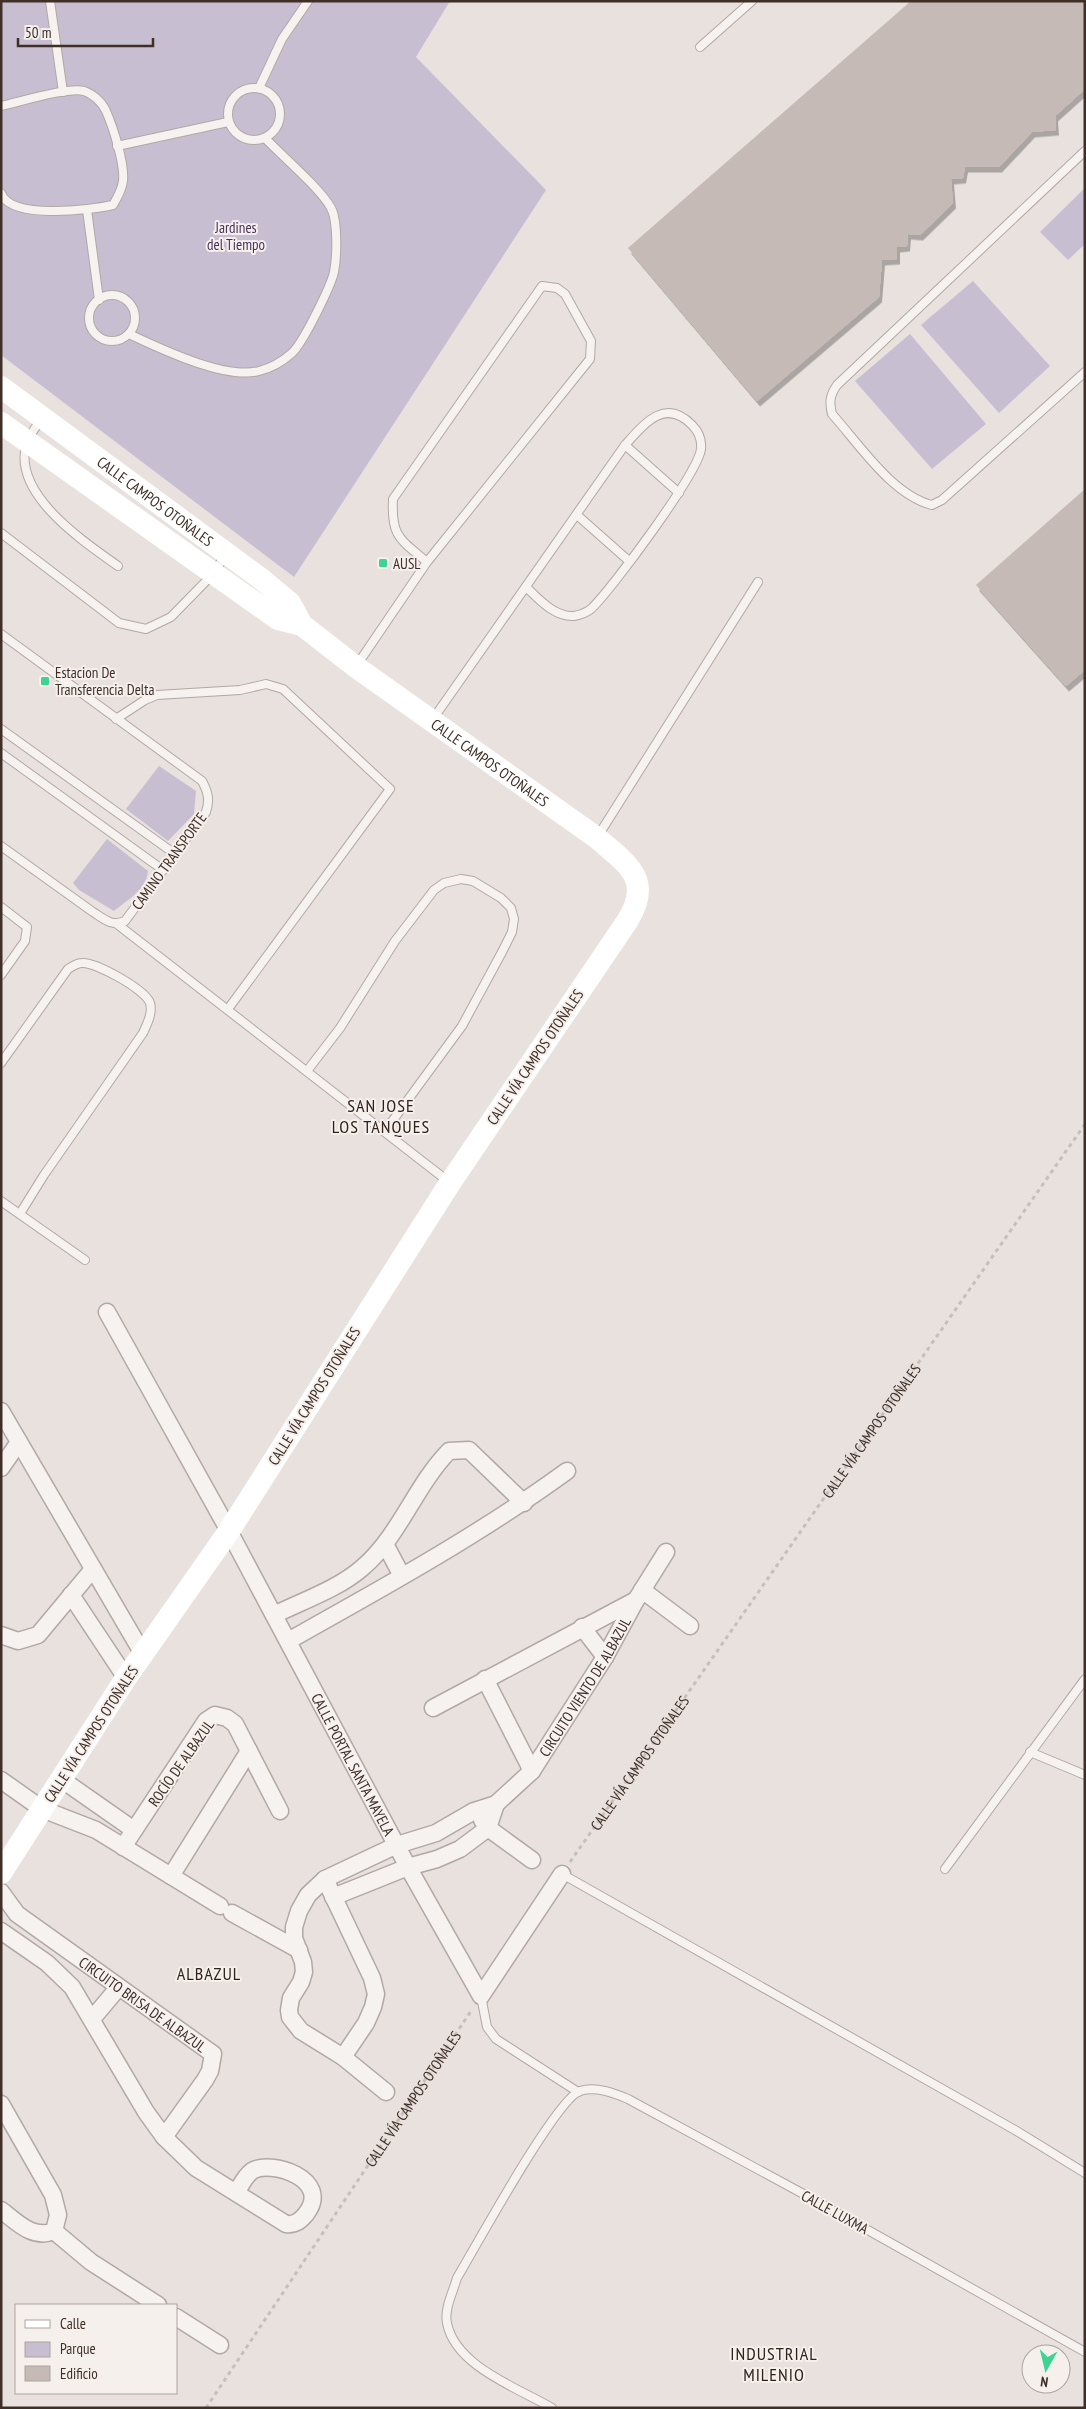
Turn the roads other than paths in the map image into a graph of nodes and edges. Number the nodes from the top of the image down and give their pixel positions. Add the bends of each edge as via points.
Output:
1 (50, 1) edge
2 (308, 1) edge
3 (752, 1) edge
4 (700, 46) dead end
5 (259, 88) junction
6 (63, 92) junction
7 (1, 106) edge
8 (228, 122) junction
9 (265, 138) junction
10 (117, 146) junction
11 (1085, 151) edge
12 (1, 193) edge
13 (87, 210) junction
14 (99, 300) junction
15 (129, 334) junction
16 (1085, 372) edge
17 (1, 387) edge
18 (42, 417) junction
19 (1, 423) edge
20 (27, 442) junction
21 (625, 445) junction
22 (679, 492) junction
23 (577, 515) junction
24 (1, 533) edge
25 (226, 552) junction
26 (629, 561) junction
27 (427, 562) junction
28 (118, 566) dead end
29 (213, 574) junction
30 (758, 582) dead end
31 (526, 587) junction
32 (302, 625) junction
33 (1, 634) edge
34 (356, 667) junction
35 (116, 719) junction
36 (432, 720) junction
37 (1, 729) edge
38 (1, 753) edge
39 (597, 838) junction
40 (1, 846) edge
41 (175, 854) junction
42 (163, 870) junction
43 (1, 907) edge
44 (628, 920) joint
45 (117, 924) junction
46 (1, 975) edge
47 (228, 1009) junction
48 (1, 1063) edge
49 (307, 1071) junction
50 (385, 1131) junction
51 (450, 1183) junction
52 (1, 1200) edge
53 (21, 1212) junction
54 (85, 1260) dead end
55 (107, 1312) dead end
56 (1, 1411) edge
57 (19, 1442) junction
58 (1, 1468) edge
59 (568, 1472) dead end
60 (524, 1503) junction
61 (229, 1531) junction
62 (385, 1544) junction
63 (666, 1552) dead end
64 (94, 1569) junction
65 (402, 1576) junction
66 (70, 1595) junction
67 (639, 1595) junction
68 (274, 1615) junction
69 (690, 1626) dead end
70 (582, 1627) junction
71 (1, 1635) edge
72 (288, 1641) junction
73 (143, 1654) junction
74 (605, 1657) junction
75 (126, 1678) junction
76 (485, 1679) junction
77 (1085, 1679) edge
78 (433, 1708) dead end
79 (249, 1751) junction
80 (1030, 1752) junction
81 (532, 1771) junction
82 (1085, 1774) edge
83 (61, 1779) junction
84 (1, 1780) edge
85 (496, 1804) junction
86 (42, 1808) junction
87 (280, 1811) dead end
88 (474, 1811) junction
89 (488, 1828) junction
90 (134, 1830) junction
91 (397, 1845) junction
92 (123, 1847) junction
93 (532, 1860) dead end
94 (408, 1867) junction
95 (945, 1868) dead end
96 (1, 1873) edge
97 (562, 1874) joint
98 (171, 1876) junction
99 (325, 1879) junction
100 (1, 1892) edge
101 (333, 1897) junction
102 (1, 1931) edge
103 (61, 1944) junction
104 (299, 1950) junction
105 (47, 1963) junction
106 (118, 1988) junction
107 (481, 1996) junction
108 (92, 2019) junction
109 (343, 2057) junction
110 (386, 2092) dead end
111 (578, 2092) junction
112 (1, 2104) edge
113 (164, 2137) junction
114 (1085, 2173) edge
115 (236, 2193) dead end
116 (1, 2210) edge
117 (54, 2231) junction
118 (156, 2304) edge
119 (178, 2318) edge
120 (220, 2345) dead end
121 (1085, 2352) edge
122 (552, 2408) edge

1 - 6 lane
2 - 5 lane via 282,39
3 - 4 lane
5 - 8 lane via 241,91 234,96 229,104
5 - 9 lane via 275,98 280,116 278,125
6 - 7 lane
6 - 10 lane via 83,91 96,97 106,110
8 - 9 lane via 239,137 247,140
8 - 10 lane
9 - 15 lane via 331,208 335,228 334,273 312,321 293,352 258,372 242,372 176,356
10 - 13 lane via 123,181 119,195 112,205
11 - 16 lane via 837,385 830,403 832,414 895,485 918,502 932,505 942,500
12 - 13 lane via 8,204 23,209
13 - 14 lane
14 - 15 lane via 113,296 127,301 134,313 133,328
14 - 15 lane via 89,317 93,331 110,341
17 - 18 street, CALLE CAMPOS OTOÑALES
18 - 20 lane
18 - 25 street, CALLE CAMPOS OTOÑALES
19 - 20 street, CALLE CAMPOS OTOÑALES
20 - 28 lane via 27,473 36,496 79,537
20 - 29 street, CALLE CAMPOS OTOÑALES
21 - 22 lane
21 - 22 lane via 660,414 675,412 688,421 698,431 701,451
21 - 23 lane
22 - 26 lane
23 - 26 lane
23 - 31 lane
24 - 29 lane via 120,623 132,627 146,629 171,618
25 - 29 lane
25 - 32 street, CALLE CAMPOS OTOÑALES via 290,603
26 - 31 lane via 587,612 574,616 550,609
27 - 27 lane via 590,360 591,341 565,294 557,288 542,286 393,499 392,521 399,538
27 - 34 lane
29 - 32 street, CALLE CAMPOS OTOÑALES via 278,619
30 - 39 lane
31 - 36 lane
32 - 34 street, CALLE CAMPOS OTOÑALES
33 - 35 lane, CAMINO TRANSPORTE
34 - 36 street, CALLE CAMPOS OTOÑALES
35 - 41 lane, CAMINO TRANSPORTE via 202,781 208,793 206,812
35 - 47 lane via 157,695 240,690 266,684 283,689 390,789
36 - 39 street, CALLE CAMPOS OTOÑALES
37 - 41 lane
38 - 42 lane
39 - 44 street, CALLE CAMPOS OTOÑALES via 623,860 634,875 639,899
40 - 45 lane via 93,912
41 - 42 lane, CAMINO TRANSPORTE
42 - 45 lane, CAMINO TRANSPORTE via 125,921
43 - 46 lane via 27,927 25,941
44 - 51 street, CALLE VÍA CAMPOS OTOÑALES
45 - 47 lane
47 - 49 lane
48 - 53 lane via 68,969 76,964 88,963 103,968 143,994 151,1005 143,1032
49 - 50 lane
49 - 50 lane via 340,1028 395,941 434,890 461,878 487,888 501,898 511,908 514,918 512,932 462,1026
50 - 51 lane
51 - 61 street, CALLE VÍA CAMPOS OTOÑALES
52 - 53 lane
53 - 54 lane
55 - 61 street, CALLE PORTAL SANTA MAYELA
56 - 57 street
57 - 58 street
57 - 64 street
59 - 60 street
60 - 62 street via 470,1450 449,1451 419,1488
60 - 65 street
61 - 68 street, CALLE PORTAL SANTA MAYELA
61 - 73 street, CALLE VÍA CAMPOS OTOÑALES
62 - 65 street
62 - 68 street via 362,1569
63 - 67 street, CIRCUITO VIENTO DE ALBAZUL
64 - 66 street
64 - 73 street
65 - 72 street
66 - 71 street via 38,1636 18,1641
66 - 75 street
67 - 69 street
67 - 70 street, CIRCUITO VIENTO DE ALBAZUL
67 - 74 street, CIRCUITO VIENTO DE ALBAZUL
68 - 72 street, CALLE PORTAL SANTA MAYELA
70 - 74 street
70 - 76 street, CIRCUITO VIENTO DE ALBAZUL
72 - 91 street, CALLE PORTAL SANTA MAYELA
73 - 75 street, CALLE VÍA CAMPOS OTOÑALES
74 - 81 street, CIRCUITO VIENTO DE ALBAZUL
75 - 83 street, CALLE VÍA CAMPOS OTOÑALES
76 - 78 street, CIRCUITO VIENTO DE ALBAZUL
76 - 81 street, CIRCUITO VIENTO DE ALBAZUL
77 - 80 lane
79 - 87 street, ROCÍO DE ALBAZUL
79 - 90 street, ROCÍO DE ALBAZUL via 235,1724 227,1718 215,1715 206,1721
79 - 98 street
80 - 82 lane
80 - 95 lane
81 - 85 street, CIRCUITO VIENTO DE ALBAZUL
83 - 86 street, CALLE VÍA CAMPOS OTOÑALES
83 - 90 street
84 - 86 street
85 - 88 street, CIRCUITO VIENTO DE ALBAZUL
85 - 89 street, CIRCUITO VIENTO DE ALBAZUL
86 - 92 street via 96,1830
86 - 96 street, CALLE VÍA CAMPOS OTOÑALES
88 - 89 street
88 - 91 street, CIRCUITO VIENTO DE ALBAZUL via 436,1833
89 - 93 street
89 - 94 street via 460,1849
90 - 92 street, ROCÍO DE ALBAZUL
91 - 94 street, CALLE PORTAL SANTA MAYELA
91 - 99 street, CIRCUITO VIENTO DE ALBAZUL
92 - 98 street
94 - 101 street
94 - 107 street, CALLE PORTAL SANTA MAYELA
97 - 107 street
97 - 114 lane via 1015,2130
98 - 104 street
99 - 101 street
99 - 104 street, CIRCUITO VIENTO DE ALBAZUL via 308,1895 299,1911 294,1927
100 - 103 street, CIRCUITO BRISA DE ALBAZUL via 17,1914
101 - 109 street via 372,1978 376,1994 366,2023
102 - 105 street, CIRCUITO BRISA DE ALBAZUL
103 - 105 street
103 - 106 street, CIRCUITO BRISA DE ALBAZUL
104 - 109 street, CIRCUITO VIENTO DE ALBAZUL via 304,1972 291,1998 290,2017 302,2031
105 - 108 street, CIRCUITO BRISA DE ALBAZUL via 72,1987
106 - 108 street
106 - 113 street, CIRCUITO BRISA DE ALBAZUL via 212,2054 206,2080
107 - 111 lane via 486,2027 496,2039
108 - 113 street, CIRCUITO BRISA DE ALBAZUL
109 - 110 street, CIRCUITO VIENTO DE ALBAZUL
111 - 121 lane, CALLE LUXMA via 608,2091 628,2099
111 - 122 lane via 550,2122 457,2278 447,2322 455,2345 469,2361
112 - 117 street via 53,2195 58,2215
113 - 115 street, CIRCUITO BRISA DE ALBAZUL via 196,2168
116 - 117 street via 33,2233
117 - 118 street via 91,2262
119 - 120 street

